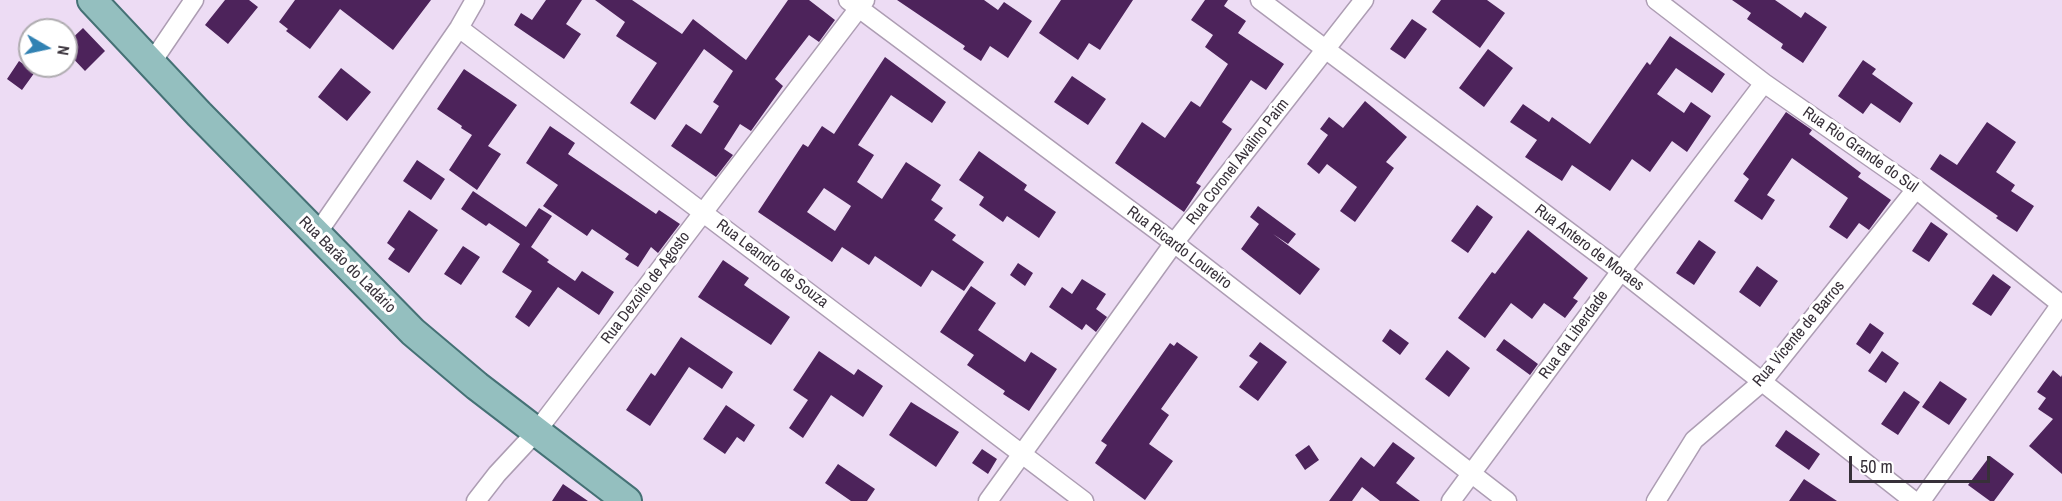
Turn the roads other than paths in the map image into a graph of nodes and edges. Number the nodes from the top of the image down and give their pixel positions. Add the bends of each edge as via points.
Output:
1 (93, 0) edge
2 (194, 0) edge
3 (475, 0) edge
4 (1260, 0) edge
5 (1364, 0) edge
6 (1656, 0) edge
7 (857, 3) edge
8 (459, 28) junction
9 (1326, 50) junction
10 (152, 62) junction
11 (1764, 83) junction
12 (1916, 189) junction
13 (704, 212) junction
14 (316, 235) junction
15 (1174, 243) junction
16 (1621, 271) junction
17 (2061, 304) edge
18 (1762, 382) junction
19 (536, 432) junction
20 (1023, 455) junction
21 (1471, 475) junction
22 (476, 501) edge
23 (627, 501) edge
24 (988, 501) edge
25 (1084, 501) edge
26 (1451, 501) edge
27 (1507, 501) edge
28 (1656, 501) edge
29 (1914, 501) edge
30 (1921, 501) edge

1 - 10 main road, Rua Barão do Ladário
2 - 10 street
3 - 8 street
4 - 9 street, Rua Antero de Moraes
5 - 9 street, Rua Coronel Avalino Paim
6 - 11 street, Rua Rio Grande do Sul
7 - 13 street, Rua Dezoito de Agosto
7 - 15 street, Rua Ricardo Loureiro
8 - 13 street, Rua Leandro de Souza
8 - 14 street
9 - 15 street, Rua Coronel Avalino Paim
9 - 16 street, Rua Antero de Moraes
10 - 14 main road, Rua Barão do Ladário
11 - 12 street, Rua Rio Grande do Sul
11 - 16 street, Rua da Liberdade
12 - 17 street, Rua Rio Grande do Sul
12 - 18 street, Rua Vicente de Barros
13 - 19 street, Rua Dezoito de Agosto
13 - 20 street, Rua Leandro de Souza
14 - 19 main road, Rua Barão do Ladário via 413,332
15 - 20 street, Rua Coronel Avalino Paim
15 - 21 street, Rua Ricardo Loureiro
16 - 18 street, Rua Antero de Moraes
16 - 21 street, Rua da Liberdade
17 - 30 street
18 - 28 street, Rua Vicente de Barros via 1694,440
18 - 29 street, Rua Antero de Moraes
19 - 22 street, Rua Dezoito de Agosto
19 - 23 main road, Rua Barão do Ladário
20 - 24 street, Rua Coronel Avalino Paim
20 - 25 street, Rua Leandro de Souza
21 - 26 street, Rua da Liberdade
21 - 27 street, Rua Ricardo Loureiro

